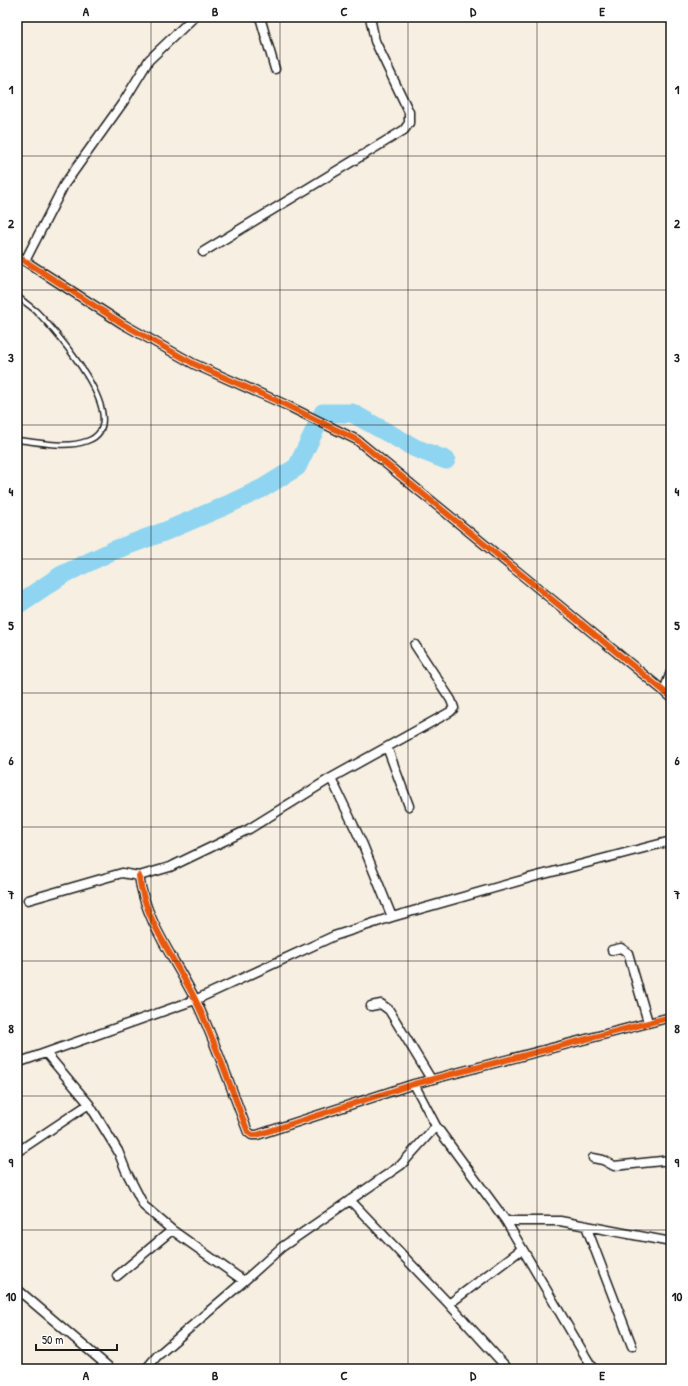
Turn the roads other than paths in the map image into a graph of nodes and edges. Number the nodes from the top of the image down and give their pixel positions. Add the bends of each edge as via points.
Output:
1 (194, 17) edge
2 (260, 17) edge
3 (370, 17) edge
4 (275, 69) dead end
5 (203, 252) dead end
6 (17, 256) edge
7 (25, 261) junction
8 (17, 296) edge
9 (17, 440) edge
10 (414, 644) dead end
11 (671, 672) edge
12 (664, 691) junction
13 (671, 697) edge
14 (387, 747) junction
15 (331, 778) junction
16 (408, 806) dead end
17 (671, 841) edge
18 (139, 876) junction
19 (28, 900) dead end
20 (392, 917) junction
21 (612, 950) dead end
22 (195, 1000) junction
23 (371, 1006) dead end
24 (671, 1017) edge
25 (648, 1022) junction
26 (46, 1053) junction
27 (17, 1064) edge
28 (432, 1079) junction
29 (414, 1084) junction
30 (90, 1104) junction
31 (436, 1126) junction
32 (17, 1152) edge
33 (593, 1158) dead end
34 (671, 1160) edge
35 (350, 1200) junction
36 (506, 1221) junction
37 (586, 1226) junction
38 (172, 1230) junction
39 (671, 1242) edge
40 (522, 1249) junction
41 (117, 1276) dead end
42 (244, 1281) junction
43 (17, 1289) edge
44 (449, 1304) junction
45 (632, 1346) dead end
46 (111, 1369) edge
47 (146, 1369) edge
48 (508, 1369) edge
49 (593, 1369) edge

1 - 7 street via 149,60 124,101 64,185
2 - 4 street
3 - 5 street via 375,41 409,112 409,123 404,130
6 - 7 street
7 - 12 street via 123,324 194,364 357,440
8 - 9 lane via 36,311 65,345 94,388 101,404 103,422 98,434 81,443 69,445
10 - 14 street via 452,700 454,708
11 - 12 street
12 - 13 street
14 - 15 street
14 - 16 street
15 - 18 street via 249,829 170,867
15 - 20 street via 363,845
17 - 20 street
18 - 19 street via 122,873
18 - 22 street via 141,892 158,931
20 - 22 street via 334,936
21 - 25 street via 621,948 628,953
22 - 26 street
22 - 29 street via 248,1132 252,1135
23 - 28 street via 381,1004 388,1010
24 - 25 street
25 - 28 street
26 - 27 street
26 - 30 street
28 - 29 street
29 - 31 street
30 - 32 street
30 - 38 street via 118,1151 144,1206
31 - 35 street via 401,1165
31 - 36 street
33 - 34 street via 614,1166
35 - 42 street via 282,1247
35 - 44 street
36 - 37 street via 560,1221
36 - 40 street
37 - 39 street
37 - 45 street
38 - 41 street
38 - 42 street
40 - 44 street
40 - 49 street
42 - 47 street via 157,1356
43 - 46 street
44 - 48 street

